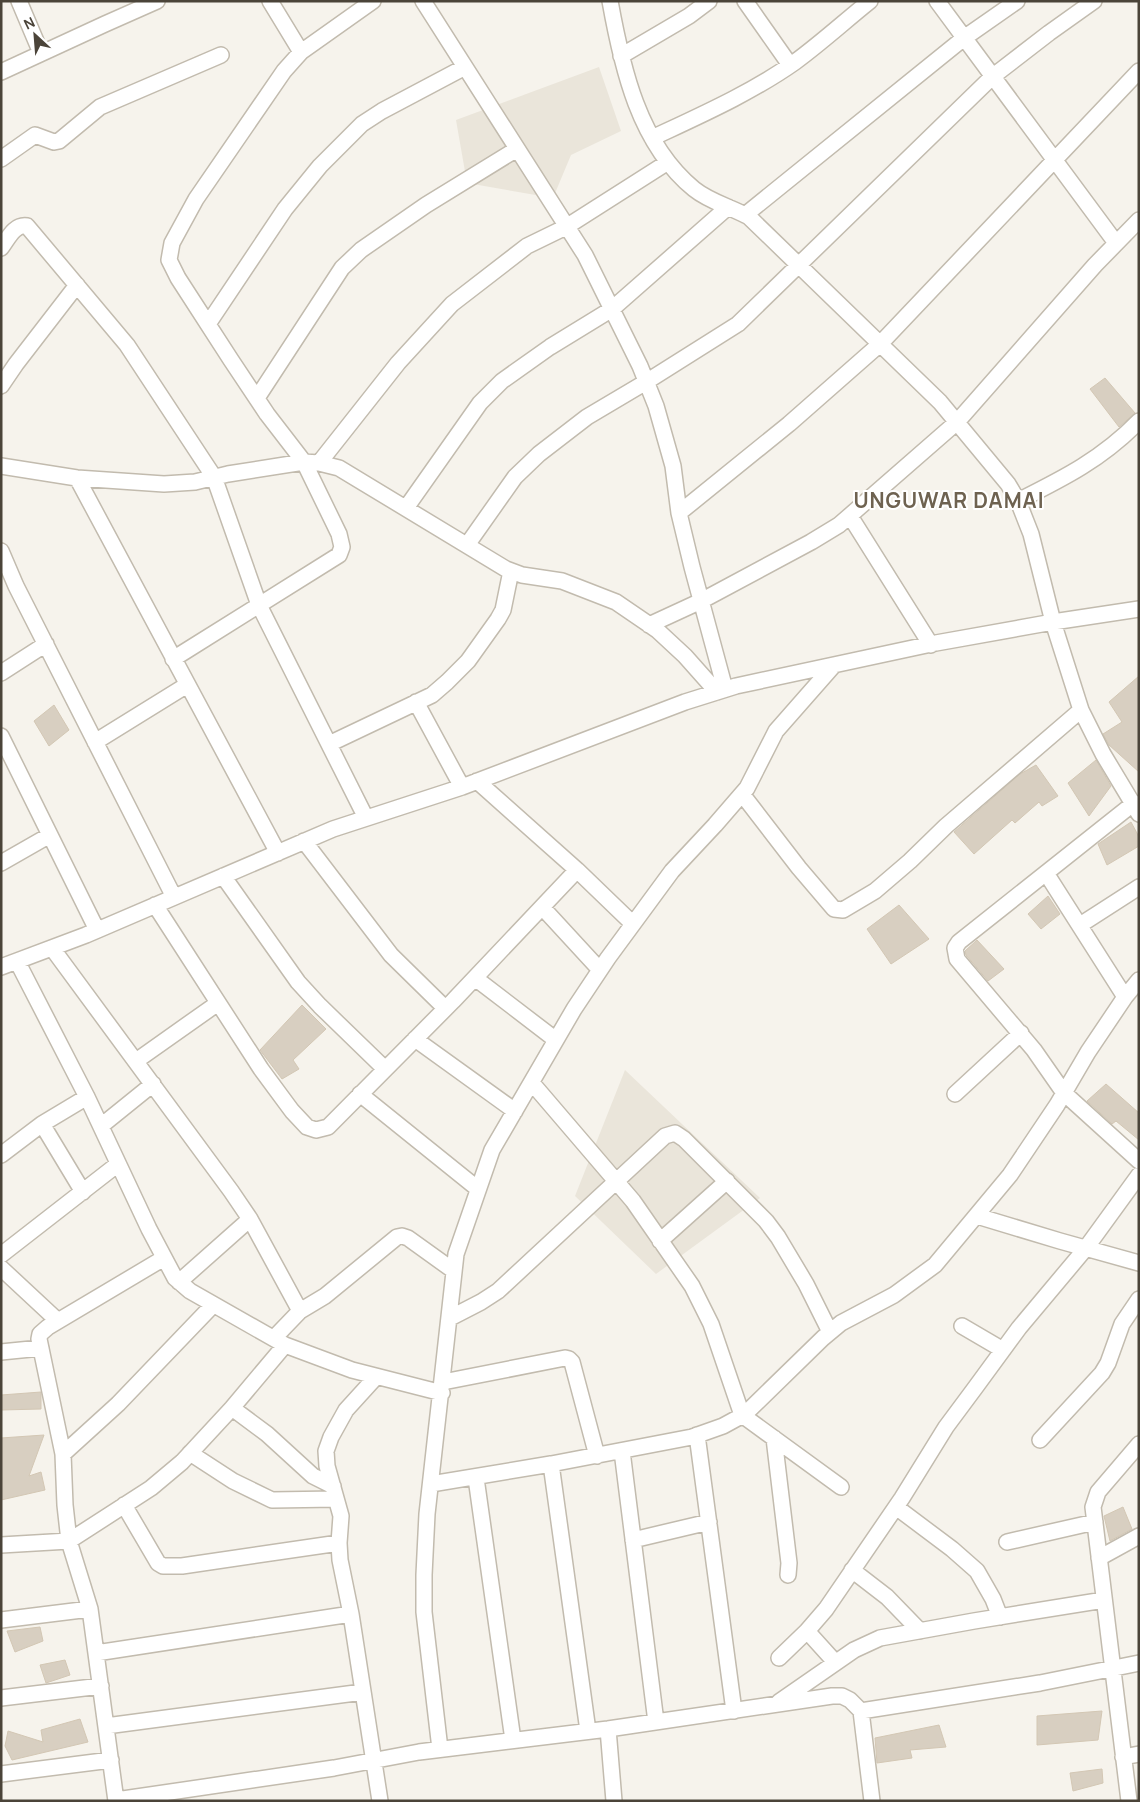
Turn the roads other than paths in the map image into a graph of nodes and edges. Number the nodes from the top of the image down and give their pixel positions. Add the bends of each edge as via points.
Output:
1 (19, 1) edge
2 (157, 1) edge
3 (270, 1) edge
4 (373, 1) edge
5 (423, 1) edge
6 (610, 1) edge
7 (709, 1) edge
8 (745, 1) edge
9 (870, 1) edge
10 (937, 1) edge
11 (1017, 1) edge
12 (1094, 1) edge
13 (964, 38) junction
14 (301, 52) junction
15 (40, 53) junction
16 (221, 55) dead end
17 (621, 56) junction
18 (790, 65) junction
19 (465, 67) junction
20 (1139, 71) edge
21 (1, 72) edge
22 (992, 77) junction
23 (652, 138) junction
24 (517, 149) junction
25 (1, 159) edge
26 (1054, 160) junction
27 (668, 162) junction
28 (728, 207) junction
29 (745, 215) junction
30 (1139, 220) edge
31 (566, 227) junction
32 (1116, 244) junction
33 (1, 248) edge
34 (799, 266) junction
35 (77, 285) junction
36 (612, 309) junction
37 (208, 324) junction
38 (880, 344) junction
39 (646, 382) junction
40 (1, 386) edge
41 (257, 398) junction
42 (1139, 421) edge
43 (957, 422) junction
44 (312, 463) junction
45 (1, 466) edge
46 (214, 477) junction
47 (76, 478) junction
48 (1018, 501) junction
49 (406, 508) junction
50 (679, 513) junction
51 (850, 516) junction
52 (467, 545) junction
53 (1, 550) edge
54 (512, 571) junction
55 (701, 601) junction
56 (259, 605) junction
57 (1139, 609) edge
58 (1053, 622) junction
59 (649, 625) junction
60 (46, 644) junction
61 (931, 644) junction
62 (173, 659) junction
63 (834, 665) junction
64 (1, 673) edge
65 (187, 685) junction
66 (721, 690) junction
67 (416, 702) junction
68 (1081, 710) junction
69 (1, 736) edge
70 (95, 742) junction
71 (329, 744) junction
72 (14, 762) junction
73 (1, 770) edge
74 (477, 781) junction
75 (462, 787) junction
76 (742, 794) junction
77 (1136, 809) edge
78 (366, 818) junction
79 (50, 835) junction
80 (304, 841) junction
81 (278, 853) junction
82 (1, 863) edge
83 (577, 870) junction
84 (1046, 872) junction
85 (223, 876) junction
86 (1139, 888) edge
87 (174, 897) junction
88 (155, 905) junction
89 (542, 906) junction
90 (633, 924) junction
91 (1080, 925) junction
92 (97, 930) junction
93 (52, 948) junction
94 (17, 961) junction
95 (1, 967) edge
96 (600, 970) junction
97 (475, 978) junction
98 (1139, 980) edge
99 (1125, 997) junction
100 (218, 1002) junction
101 (446, 1008) junction
102 (1021, 1033) junction
103 (415, 1039) junction
104 (556, 1040) junction
105 (136, 1061) junction
106 (385, 1069) junction
107 (532, 1083) junction
108 (153, 1084) junction
109 (1064, 1092) junction
110 (360, 1094) junction
111 (955, 1094) dead end
112 (87, 1096) junction
113 (515, 1111) junction
114 (42, 1124) junction
115 (101, 1126) junction
116 (1, 1155) edge
117 (1139, 1161) edge
118 (118, 1164) junction
119 (1139, 1175) edge
120 (727, 1181) junction
121 (617, 1182) junction
122 (478, 1189) junction
123 (82, 1192) junction
124 (977, 1216) junction
125 (250, 1219) junction
126 (660, 1241) junction
127 (1086, 1248) junction
128 (1, 1255) edge
129 (164, 1258) junction
130 (1139, 1262) edge
131 (1, 1268) edge
132 (454, 1271) junction
133 (179, 1282) junction
134 (1139, 1300) edge
135 (213, 1305) junction
136 (300, 1311) junction
137 (450, 1318) junction
138 (58, 1321) junction
139 (962, 1326) dead end
140 (830, 1332) junction
141 (279, 1341) junction
142 (41, 1348) junction
143 (1003, 1350) junction
144 (1, 1352) edge
145 (376, 1376) junction
146 (442, 1388) junction
147 (232, 1408) junction
148 (742, 1415) junction
149 (697, 1436) junction
150 (774, 1438) junction
151 (1040, 1440) dead end
152 (1139, 1444) edge
153 (622, 1451) junction
154 (190, 1453) junction
155 (63, 1454) junction
156 (597, 1456) junction
157 (551, 1464) junction
158 (476, 1478) junction
159 (431, 1484) junction
160 (841, 1487) dead end
161 (334, 1492) junction
162 (124, 1505) junction
163 (896, 1507) junction
164 (709, 1522) junction
165 (1095, 1522) junction
166 (1139, 1536) edge
167 (633, 1540) junction
168 (69, 1541) junction
169 (1006, 1542) dead end
170 (339, 1543) junction
171 (1, 1545) edge
172 (1100, 1558) junction
173 (852, 1570) junction
174 (788, 1575) dead end
175 (1104, 1600) junction
176 (90, 1609) junction
177 (351, 1614) junction
178 (1000, 1617) junction
179 (1, 1620) edge
180 (807, 1631) junction
181 (920, 1631) junction
182 (96, 1653) junction
183 (779, 1658) dead end
184 (835, 1662) junction
185 (1139, 1663) edge
186 (1113, 1668) junction
187 (101, 1686) junction
188 (363, 1692) junction
189 (1, 1698) edge
190 (776, 1705) junction
191 (734, 1711) junction
192 (861, 1711) junction
193 (656, 1722) junction
194 (106, 1726) junction
195 (608, 1729) junction
196 (588, 1731) junction
197 (513, 1740) junction
198 (440, 1749) junction
199 (1139, 1754) edge
200 (1124, 1757) junction
201 (111, 1760) junction
202 (374, 1760) junction
203 (1, 1774) edge
204 (116, 1800) edge
205 (1126, 1800) edge
206 (380, 1801) edge
207 (614, 1801) edge
208 (872, 1801) edge

1 - 15 street
2 - 15 street
3 - 14 street
4 - 14 street
5 - 19 street
6 - 17 street
7 - 17 street
8 - 18 street
9 - 18 street
10 - 13 street
11 - 13 street
12 - 22 street
13 - 22 street
13 - 29 street
14 - 37 street via 284,71 196,199 172,244 169,260
15 - 21 street
16 - 25 street via 100,107 59,141 35,135
17 - 23 street
18 - 23 street via 719,106
19 - 24 street
19 - 37 street via 362,124 320,166 285,209
20 - 26 street
22 - 26 street
22 - 34 street
23 - 27 street
24 - 31 street
24 - 41 street via 426,205 361,250 342,268
26 - 32 street
26 - 38 street
27 - 28 street via 695,190
27 - 31 street
28 - 29 street
28 - 36 street
29 - 34 street
30 - 32 street
31 - 36 street via 585,255
31 - 44 street via 527,246 452,304
32 - 43 street
33 - 35 street via 14,230 27,226
34 - 38 street
34 - 39 street via 738,324
35 - 40 street
35 - 46 street via 136,358
36 - 39 street
36 - 49 street via 502,381 480,403
37 - 41 street
38 - 43 street
38 - 50 street via 789,424
39 - 50 street via 673,466
39 - 52 street via 587,417 539,454 515,478
41 - 44 street
42 - 48 street via 1108,451 1084,467
43 - 48 street
43 - 51 street
44 - 46 street
44 - 49 street via 340,468
44 - 56 street via 342,547 339,555
45 - 47 street
46 - 47 street via 164,484
46 - 56 street
47 - 62 street
48 - 58 street via 1031,534
49 - 52 street
50 - 55 street
51 - 55 street via 811,542
51 - 61 street
52 - 54 street
53 - 60 street
54 - 59 street via 562,581 616,602
54 - 67 street via 503,610 468,661 432,695
55 - 59 street
55 - 66 street
56 - 62 street
56 - 71 street
57 - 58 street
58 - 61 street
58 - 68 street
59 - 66 street
60 - 64 street
60 - 70 street
61 - 63 street
62 - 65 street
63 - 66 street
63 - 76 street via 776,731
65 - 70 street
65 - 81 street
66 - 74 street
67 - 71 street
67 - 75 street
68 - 76 street via 875,891 843,910 834,909
68 - 77 street
69 - 72 street
70 - 87 street
71 - 78 street
72 - 73 street
72 - 79 street
74 - 75 street
74 - 83 street
75 - 78 street
76 - 90 street via 672,871
77 - 84 street
78 - 80 street
79 - 82 street
79 - 92 street
80 - 81 street
80 - 101 street via 391,955
81 - 85 street
83 - 89 street
83 - 90 street
84 - 91 street
84 - 102 street via 955,948 957,958
85 - 87 street
85 - 106 street via 298,982
86 - 91 street
87 - 88 street
88 - 92 street
88 - 100 street
89 - 96 street
89 - 97 street
90 - 96 street
91 - 99 street
92 - 93 street
93 - 94 street
93 - 105 street
94 - 95 street
94 - 112 street
96 - 104 street
97 - 101 street
97 - 104 street
98 - 99 street
99 - 109 street
100 - 105 street
100 - 110 street via 261,1069 307,1127 316,1130 328,1127
101 - 103 street
102 - 109 street
102 - 111 street
103 - 106 street
103 - 113 street
104 - 107 street
105 - 108 street
106 - 110 street
107 - 113 street
107 - 121 street
108 - 115 street
108 - 125 street
109 - 117 street
109 - 124 street via 1010,1175
110 - 122 street
112 - 114 street
112 - 115 street
113 - 122 street via 492,1150
114 - 116 street
114 - 123 street
115 - 118 street
118 - 123 street
118 - 129 street
119 - 127 street
120 - 121 street via 675,1133 665,1136
120 - 126 street
120 - 140 street via 778,1237
121 - 126 street
121 - 137 street via 498,1291
122 - 132 street via 456,1254
123 - 128 street
124 - 127 street
124 - 140 street via 935,1265 894,1295 841,1322
125 - 133 street
125 - 136 street
126 - 148 street via 692,1286 711,1324
127 - 130 street
127 - 143 street
129 - 133 street
129 - 138 street
131 - 138 street
132 - 136 street via 402,1236 391,1241 325,1296
132 - 137 street
133 - 135 street
134 - 151 street via 1122,1324 1102,1372
135 - 141 street
135 - 155 street via 118,1404
136 - 141 street
137 - 146 street
138 - 142 street via 40,1334
139 - 143 street
140 - 148 street
141 - 145 street via 352,1370
141 - 147 street
142 - 144 street
142 - 155 street
143 - 163 street via 946,1427
145 - 146 street
145 - 161 street via 346,1410 331,1437 326,1451
146 - 156 street via 569,1359
146 - 159 street
147 - 154 street
147 - 161 street
148 - 149 street
148 - 150 street
149 - 153 street
149 - 164 street
150 - 160 street
150 - 174 street
152 - 165 street via 1098,1492 1093,1508
153 - 156 street
153 - 167 street
154 - 161 street via 232,1481 272,1500
154 - 162 street via 151,1488
155 - 168 street
156 - 157 street
157 - 158 street
157 - 196 street
158 - 159 street
158 - 197 street
159 - 198 street via 424,1612
161 - 170 street via 341,1516
162 - 168 street
162 - 170 street via 158,1563 163,1566
163 - 173 street
163 - 178 street via 976,1571
164 - 167 street
164 - 191 street
165 - 169 street
165 - 172 street
166 - 172 street
167 - 193 street
168 - 171 street
168 - 176 street
170 - 177 street
172 - 175 street
173 - 180 street
173 - 181 street via 887,1596
175 - 178 street
175 - 186 street
176 - 179 street
176 - 182 street
177 - 182 street
177 - 188 street
178 - 181 street
180 - 183 street
180 - 184 street
181 - 184 street via 880,1638
182 - 187 street
184 - 190 street
185 - 186 street
186 - 192 street via 1040,1683
186 - 200 street
187 - 189 street
187 - 194 street
188 - 194 street
188 - 202 street
190 - 191 street
190 - 192 street via 842,1696
191 - 193 street
192 - 208 street
193 - 195 street
194 - 201 street
195 - 196 street
195 - 207 street
196 - 197 street
197 - 198 street
198 - 202 street
199 - 200 street
200 - 205 street
201 - 203 street
201 - 204 street
202 - 204 street
202 - 206 street

